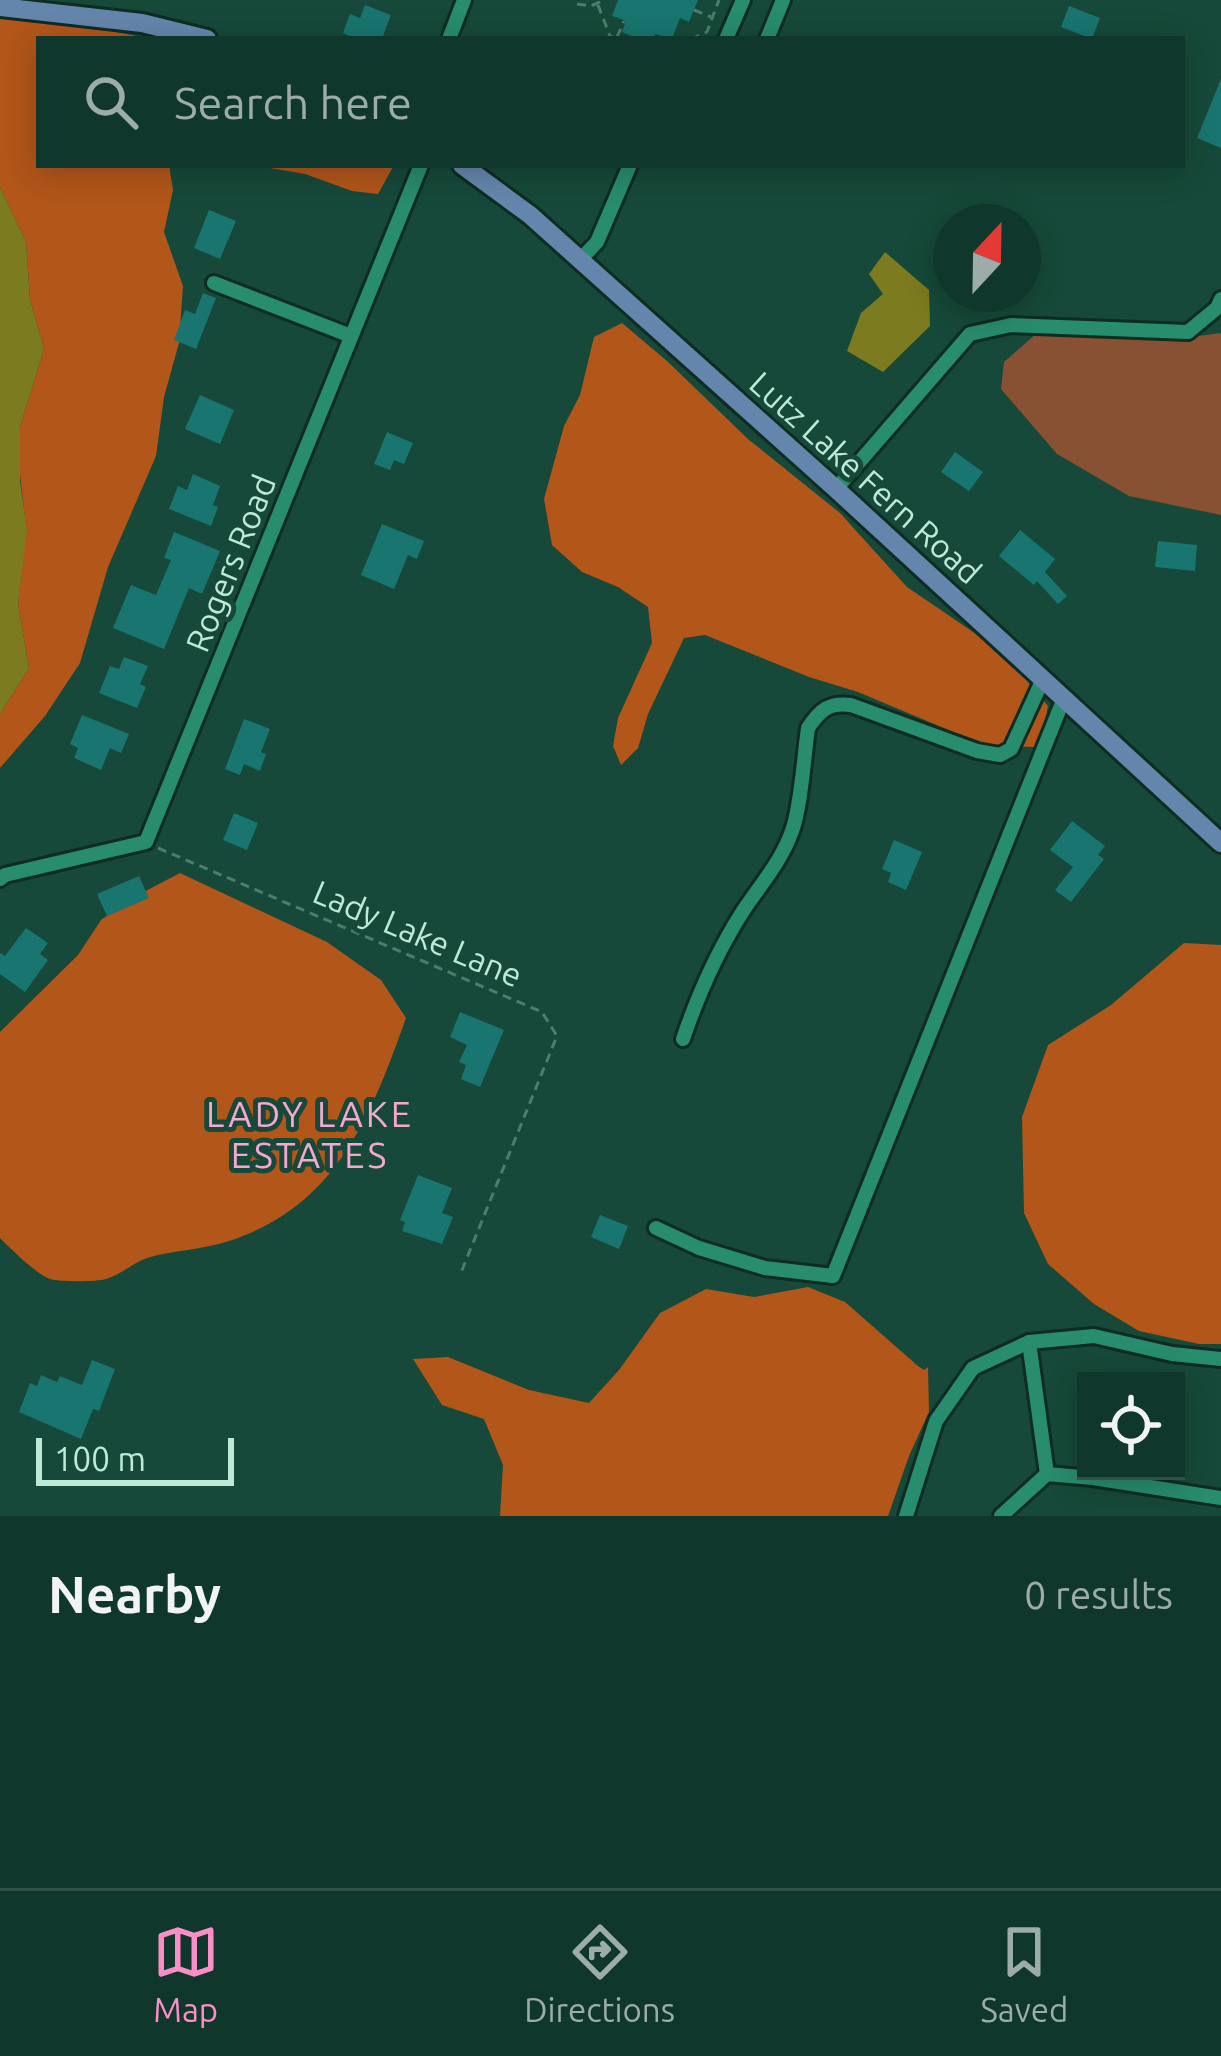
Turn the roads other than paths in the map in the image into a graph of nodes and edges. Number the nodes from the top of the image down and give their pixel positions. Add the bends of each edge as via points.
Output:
1 (464, 0) edge
2 (742, 0) edge
3 (783, 0) edge
4 (0, 7) edge
5 (195, 36) edge
6 (450, 36) edge
7 (727, 36) edge
8 (768, 36) edge
9 (420, 168) edge
10 (466, 168) edge
11 (629, 168) edge
12 (580, 260) junction
13 (214, 283) dead end
14 (1221, 299) edge
15 (351, 336) junction
16 (836, 489) junction
17 (1043, 680) junction
18 (1064, 698) junction
19 (1221, 843) edge
20 (0, 878) edge
21 (683, 1039) dead end
22 (656, 1228) dead end
23 (1029, 1342) junction
24 (1221, 1359) edge
25 (1047, 1474) junction
26 (1217, 1499) edge
27 (906, 1516) edge
28 (1001, 1516) edge
29 (1211, 1516) edge

1 - 6 street
2 - 7 street
3 - 8 street
4 - 5 main road via 142,22
9 - 15 street, Rogers Road
10 - 12 main road, Lutz Lake Fern Road
11 - 12 street via 597,242
12 - 16 main road, Lutz Lake Fern Road
13 - 15 street
14 - 16 street via 1188,332 1011,325 970,334
15 - 20 street, Rogers Road via 146,842
16 - 17 main road, Lutz Lake Fern Road
17 - 18 main road, Lutz Lake Fern Road
17 - 21 street via 1011,749 1000,755 851,704 816,716 794,827 724,945
18 - 19 main road, Lutz Lake Fern Road
18 - 22 street via 833,1276 765,1268
23 - 24 street via 1094,1336
23 - 25 street
23 - 27 street via 974,1368 936,1421
25 - 26 street
25 - 28 street
26 - 29 street

